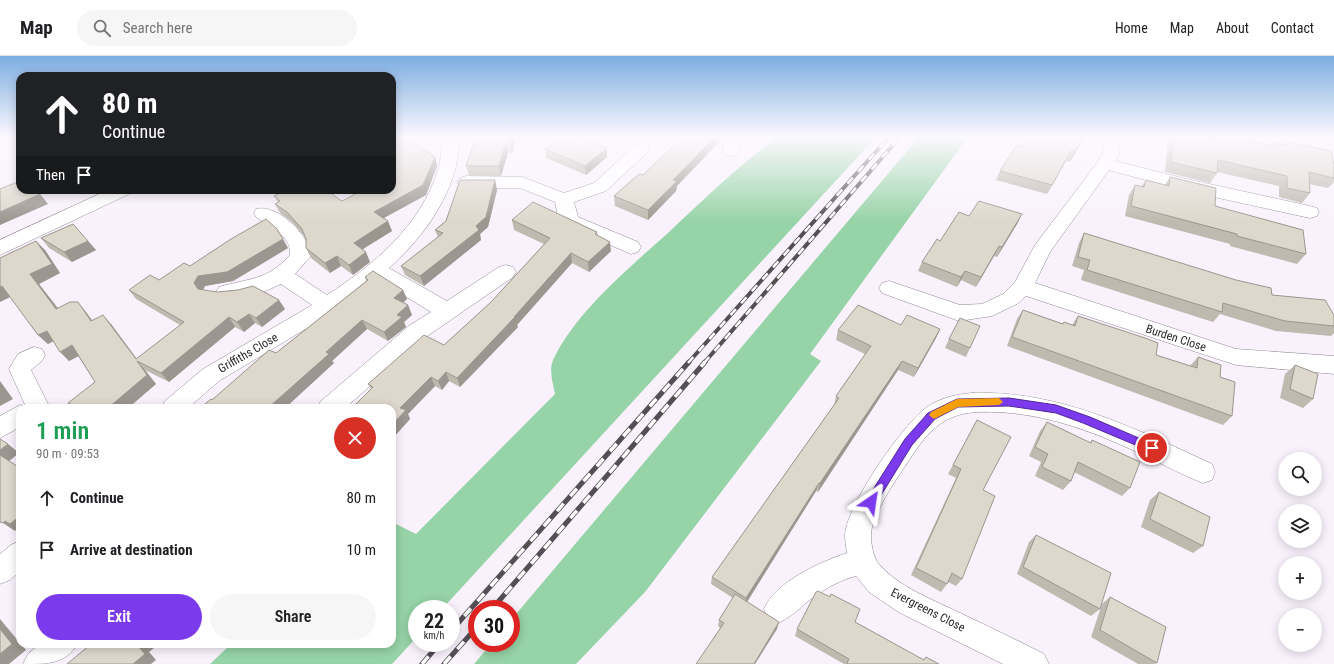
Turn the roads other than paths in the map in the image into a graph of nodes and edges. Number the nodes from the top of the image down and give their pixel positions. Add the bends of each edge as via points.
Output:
1 (449, 165) edge
2 (623, 165) edge
3 (1104, 165) edge
4 (1111, 165) edge
5 (443, 182) junction
6 (115, 194) edge
7 (564, 199) junction
8 (1310, 212) dead end
9 (263, 214) dead end
10 (631, 247) dead end
11 (0, 248) edge
12 (377, 270) junction
13 (506, 272) dead end
14 (283, 275) junction
15 (1023, 287) junction
16 (889, 288) dead end
17 (212, 292) edge
18 (327, 305) junction
19 (447, 311) junction
20 (34, 355) dead end
21 (1334, 365) edge
22 (30, 404) edge
23 (178, 404) edge
24 (334, 404) edge
25 (16, 417) edge
26 (0, 428) edge
27 (1203, 472) dead end
28 (863, 562) junction
29 (778, 609) dead end
30 (58, 648) edge
31 (38, 664) edge
32 (1034, 664) edge

1 - 5 street, Griffiths Close
2 - 7 street via 600,187
3 - 15 street via 1042,250
4 - 8 street
5 - 7 street via 522,183
5 - 12 street, Griffiths Close via 421,222
6 - 11 street
7 - 10 street via 567,217 571,221
9 - 14 street via 295,237 300,245 300,257
12 - 18 street, Griffiths Close
12 - 19 street
13 - 19 street
14 - 17 street via 256,286 235,291
14 - 18 street
15 - 16 street via 1010,299 986,311 969,313 959,313
15 - 21 street, Burden Close via 1236,357
18 - 23 street, Griffiths Close via 216,371
19 - 24 street via 418,331
20 - 22 street via 26,360 20,369
25 - 26 street
27 - 28 street, Evergreens Close via 1126,436 1056,409 1034,405 957,403 932,416 908,442 864,514 858,534
28 - 29 street via 848,564 826,573 803,586
28 - 32 street, Evergreens Close via 872,576 888,590
30 - 31 street

